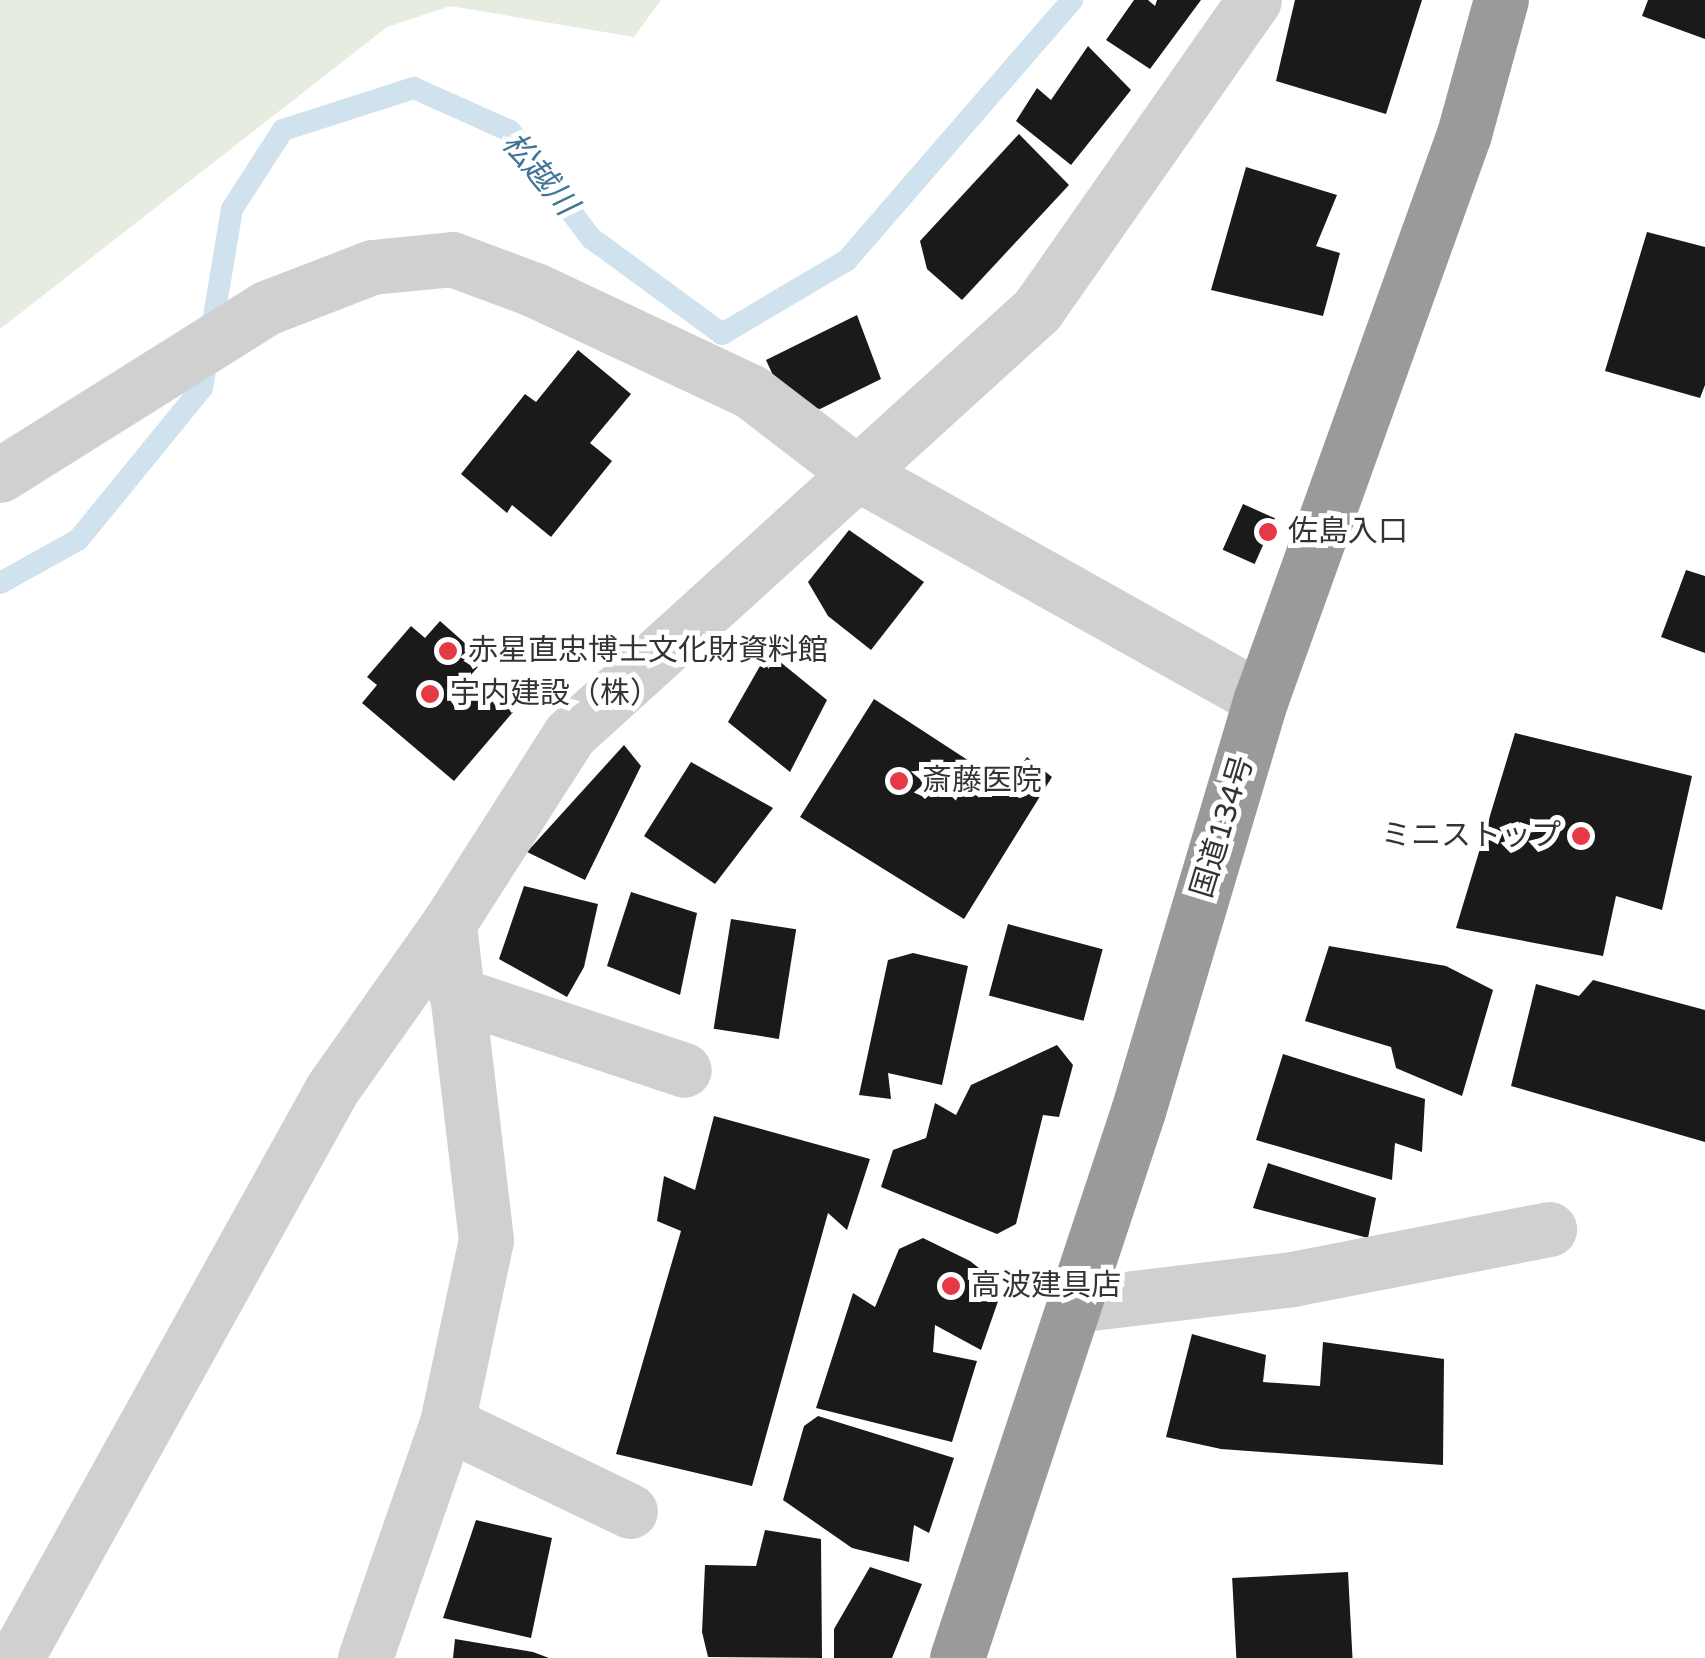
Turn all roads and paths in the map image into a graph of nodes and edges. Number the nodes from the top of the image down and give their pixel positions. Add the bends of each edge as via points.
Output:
1 (1254, 0) edge
2 (1501, 0) edge
3 (857, 473) junction
4 (0, 475) edge
5 (1261, 699) junction
6 (449, 924) junction
7 (456, 994) junction
8 (684, 1070) dead end
9 (1548, 1229) dead end
10 (1075, 1305) junction
11 (446, 1422) junction
12 (630, 1511) dead end
13 (16, 1658) edge
14 (365, 1658) edge
15 (957, 1658) edge

1 - 3 street via 1037,310
2 - 5 highway, 国道134号 via 1464,134
3 - 4 street via 750,391 535,290 452,259 372,267 266,308
3 - 5 street
3 - 6 street via 570,734
5 - 10 highway, 国道134号
6 - 7 street
6 - 13 street via 332,1088
7 - 8 street
7 - 11 street via 486,1240
9 - 10 street via 1292,1279
10 - 15 highway, 国道134号
11 - 12 street
11 - 14 street

